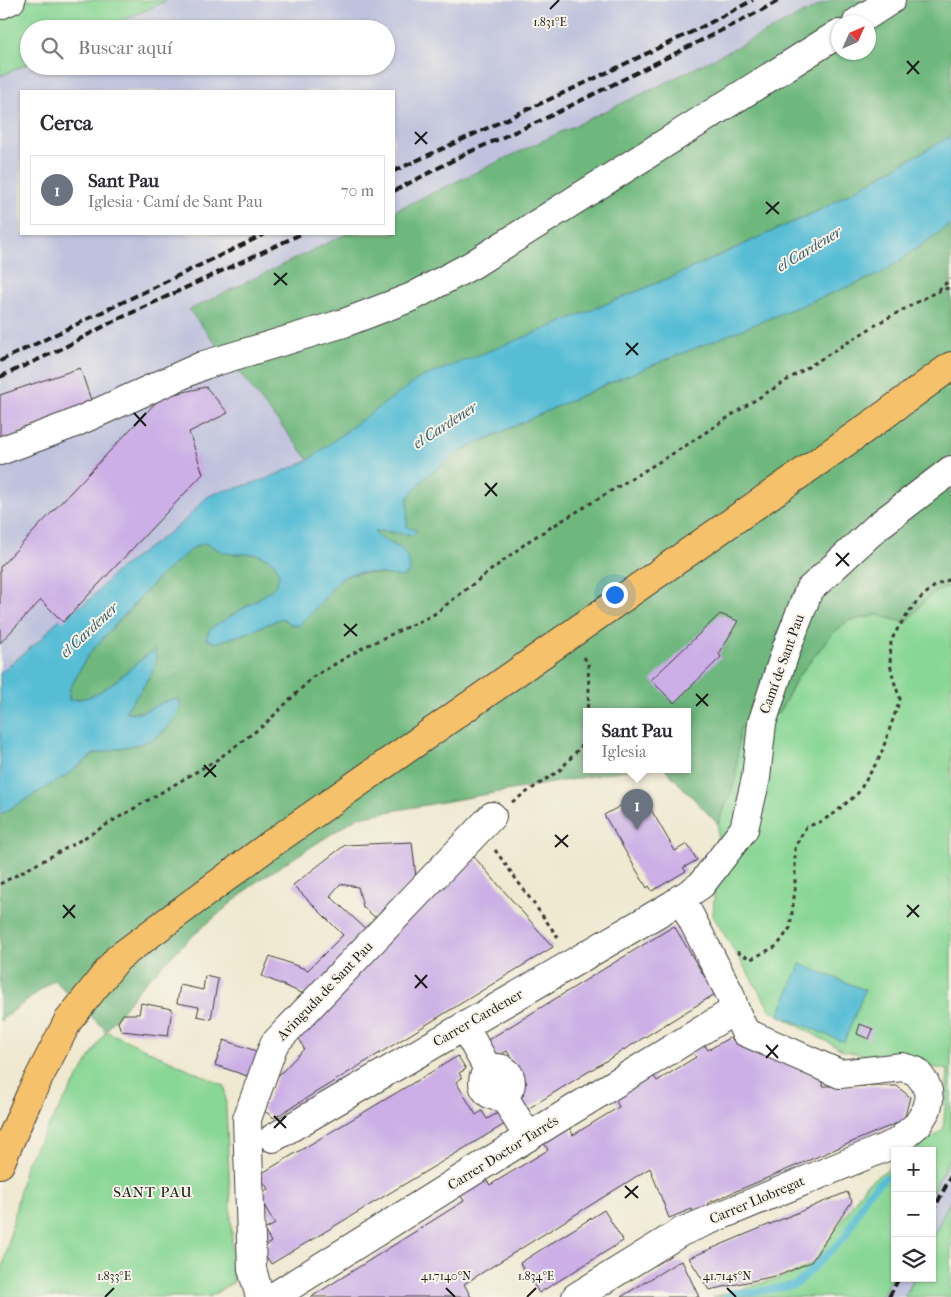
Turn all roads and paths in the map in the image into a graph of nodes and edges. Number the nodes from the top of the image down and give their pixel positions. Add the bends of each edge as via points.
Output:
1 (10, 0) edge
2 (891, 0) edge
3 (0, 5) edge
4 (868, 15) edge
5 (831, 38) edge
6 (951, 279) edge
7 (951, 287) edge
8 (936, 292) junction
9 (951, 366) edge
10 (0, 451) edge
11 (951, 470) edge
12 (951, 579) edge
13 (570, 636) junction
14 (587, 708) edge
15 (583, 744) edge
16 (486, 823) junction
17 (0, 884) edge
18 (681, 898) junction
19 (733, 950) dead end
20 (576, 961) junction
21 (735, 1010) junction
22 (464, 1026) junction
23 (528, 1137) junction
24 (273, 1138) dead end
25 (0, 1164) edge
26 (260, 1297) edge
27 (273, 1297) edge
28 (576, 1297) edge

1 - 3 street
2 - 4 street
5 - 10 street via 472,265 412,297 344,323 204,365 70,425
6 - 8 path
7 - 8 path
8 - 17 path via 882,321 530,540 433,614 313,677 264,725 218,759
9 - 13 main road
11 - 18 street, Camí de Sant Pau via 878,526 809,590 762,723 756,778 744,829 701,885
12 - 19 path via 936,585 917,601 892,641 890,664 900,699 880,757 858,793 835,813 806,827 795,848 795,890 790,928 777,946 751,959
13 - 14 path via 588,664
13 - 25 main road via 271,844 118,958 68,1021
15 - 16 path via 560,770
16 - 20 path
16 - 26 street, Avinguda de Sant Pau via 274,1044 246,1119 252,1269
18 - 20 street, Carrer Cardener
18 - 21 street
20 - 22 street, Carrer Cardener
21 - 23 street, Carrer Doctor Tarrés
21 - 28 street, Carrer Llobregat via 745,1032 840,1074 902,1067 916,1071 928,1091 927,1109 918,1124 896,1143 681,1232
22 - 23 street via 489,1071 483,1079 484,1089 493,1096 503,1095
22 - 24 street, Carrer Cardener
23 - 27 street, Carrer Doctor Tarrés

